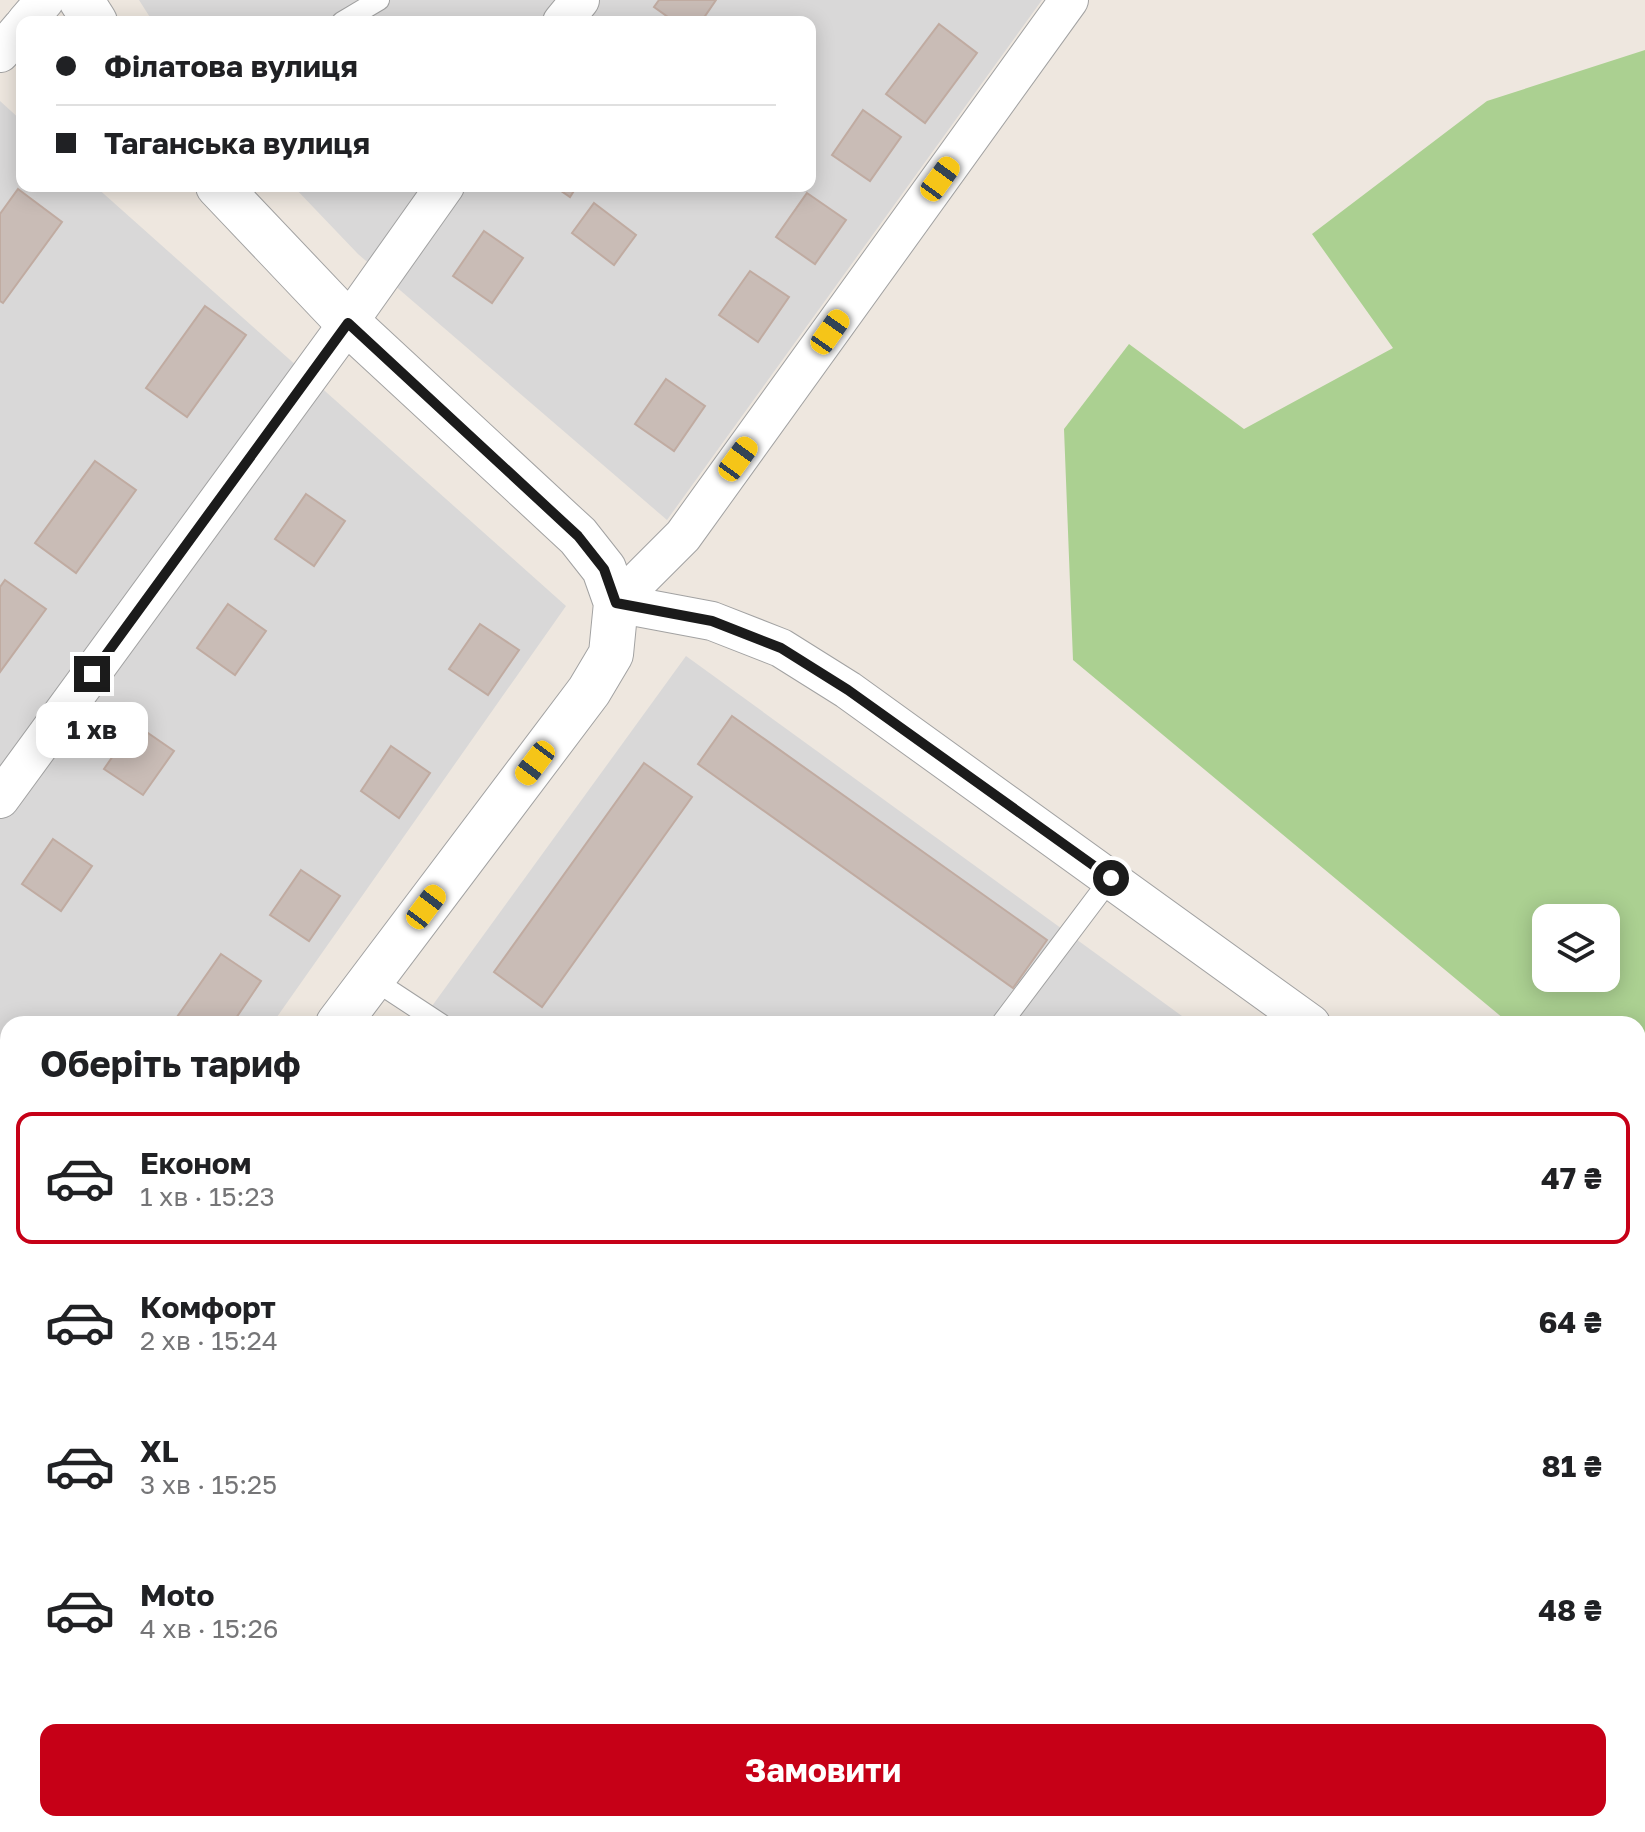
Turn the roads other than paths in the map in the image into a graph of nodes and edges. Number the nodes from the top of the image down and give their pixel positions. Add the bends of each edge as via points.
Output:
1 (45, 0) edge
2 (379, 0) edge
3 (580, 0) edge
4 (1069, 0) edge
5 (31, 16) edge
6 (352, 16) edge
7 (567, 16) edge
8 (16, 34) edge
9 (0, 53) edge
10 (224, 192) edge
11 (441, 192) edge
12 (348, 323) junction
13 (616, 603) junction
14 (0, 799) edge
15 (1111, 878) junction
16 (371, 978) junction
17 (344, 1016) edge
18 (429, 1016) edge
19 (1007, 1016) edge
20 (1300, 1016) edge

1 - 5 street
2 - 6 lane
3 - 7 street
4 - 13 street via 683,536
8 - 9 street
10 - 12 street
11 - 12 street
12 - 13 street via 578,536 604,569
12 - 14 street
13 - 15 street via 712,621 781,648
13 - 16 street via 611,654 589,691
15 - 19 lane
15 - 20 street
16 - 17 street
16 - 18 lane

